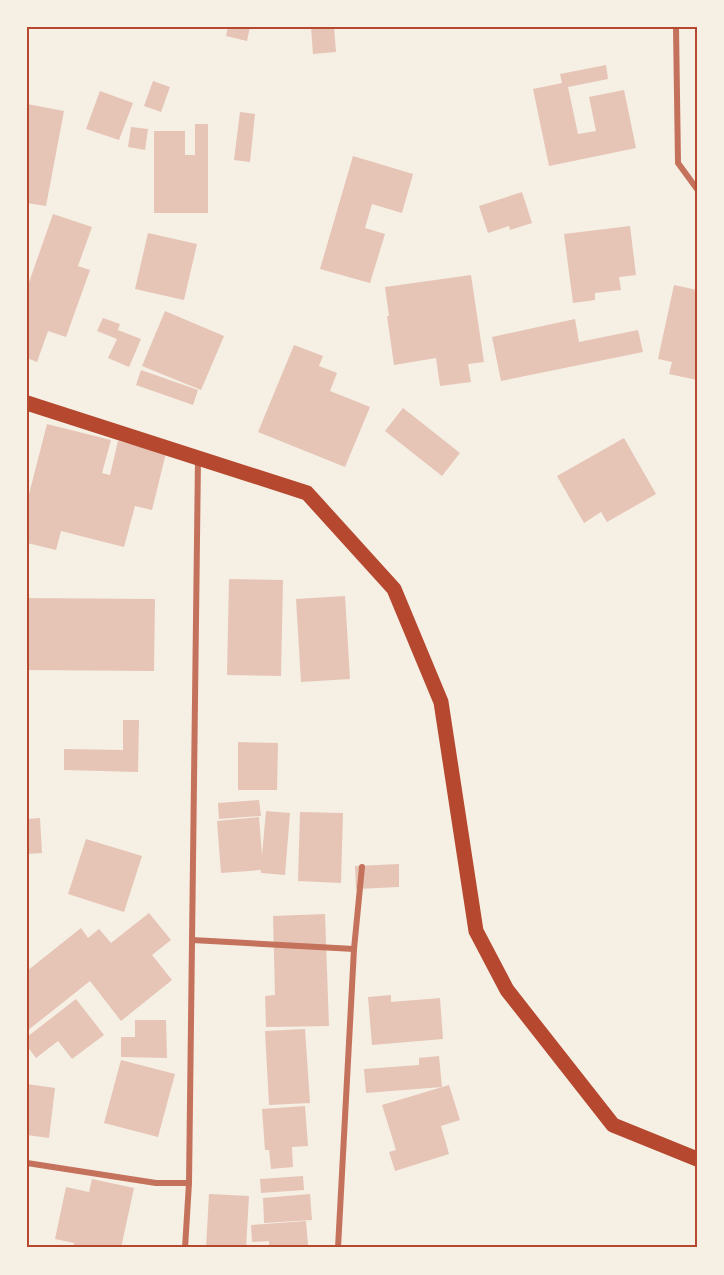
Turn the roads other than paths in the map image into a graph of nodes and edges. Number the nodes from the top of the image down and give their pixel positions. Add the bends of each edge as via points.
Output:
1 (676, 27) edge
2 (697, 189) edge
3 (27, 403) edge
4 (198, 458) junction
5 (362, 867) dead end
6 (192, 940) junction
7 (354, 949) junction
8 (697, 1159) edge
9 (27, 1163) edge
10 (189, 1183) junction
11 (185, 1248) edge
12 (338, 1248) edge

1 - 2 street via 678,163
3 - 4 main road
4 - 6 street
4 - 8 main road via 307,493 394,589 441,702 476,931 507,990 613,1125
5 - 7 street
6 - 7 street
6 - 10 street
7 - 12 street
9 - 10 street via 156,1183
10 - 11 street

